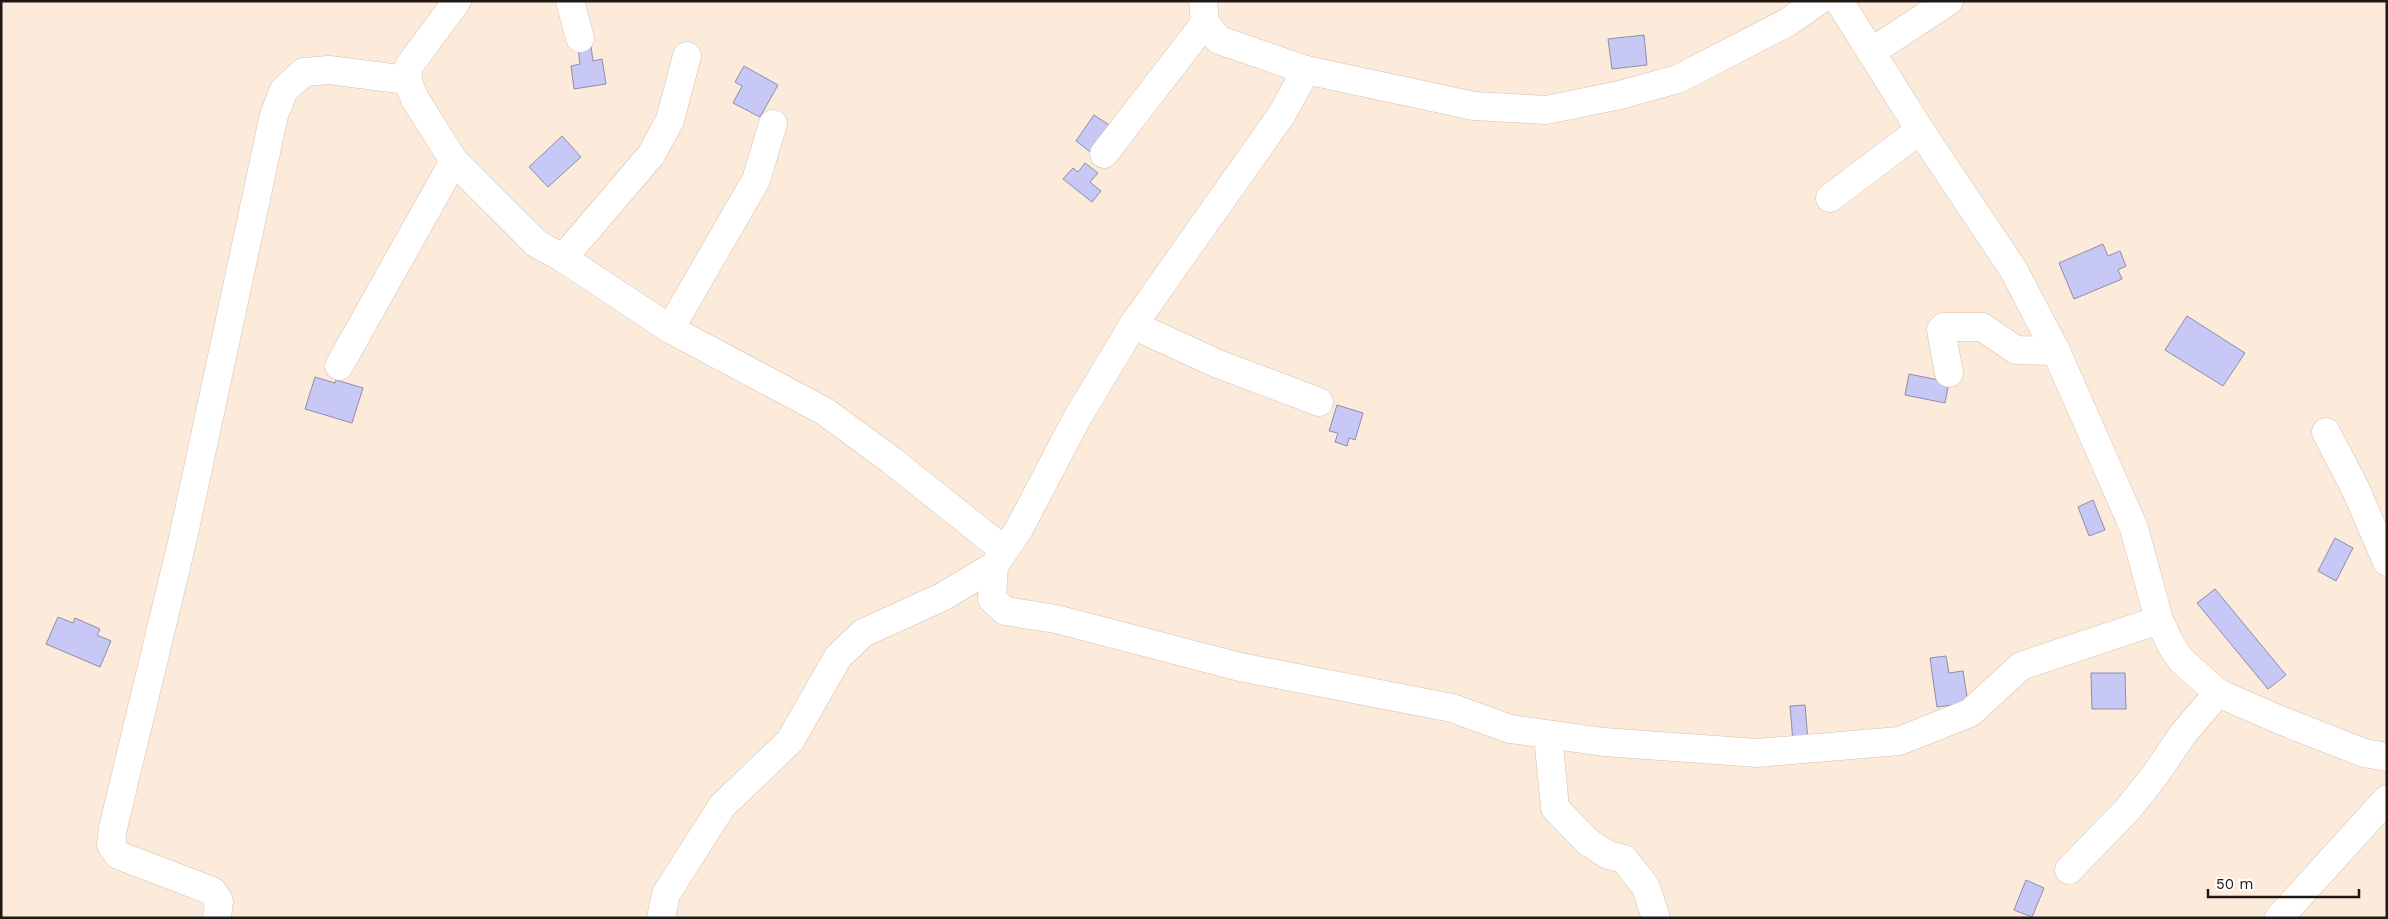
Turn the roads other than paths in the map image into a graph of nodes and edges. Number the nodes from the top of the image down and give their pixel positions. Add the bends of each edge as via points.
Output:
1 (458, 1) edge
2 (570, 1) edge
3 (1818, 1) edge
4 (1839, 1) edge
5 (1949, 1) edge
6 (1204, 12) edge
7 (580, 38) dead end
8 (1871, 52) junction
9 (687, 56) dead end
10 (1306, 70) junction
11 (407, 80) junction
12 (773, 124) dead end
13 (1920, 130) junction
14 (1104, 154) dead end
15 (454, 161) junction
16 (1830, 198) dead end
17 (563, 258) junction
18 (1133, 325) junction
19 (670, 329) junction
20 (2056, 351) junction
21 (339, 366) dead end
22 (1949, 373) dead end
23 (1319, 402) dead end
24 (2326, 432) dead end
25 (999, 558) junction
26 (2387, 562) edge
27 (2159, 620) junction
28 (2218, 693) junction
29 (1548, 735) junction
30 (2387, 757) edge
31 (2387, 799) edge
32 (2069, 870) dead end
33 (217, 918) edge
34 (661, 918) edge
35 (1656, 918) edge
36 (2279, 918) edge

1 - 11 street via 409,66
2 - 7 street
3 - 10 street via 1788,22 1678,79 1546,110 1474,106
4 - 8 street
5 - 8 street
6 - 10 street via 1219,40
6 - 14 street
8 - 13 street
9 - 17 street via 670,120 651,155
10 - 18 street via 1282,114
11 - 15 street
11 - 33 street via 329,70 304,72 284,90 274,115 187,519 111,845 118,855 212,891 219,901
12 - 19 street via 756,180
13 - 16 street
13 - 20 street via 2013,269
15 - 17 street via 537,244
15 - 21 street
17 - 19 street
18 - 23 street via 1218,364
18 - 25 street via 1076,420 1020,529
19 - 25 street via 824,411 899,466
20 - 22 street via 2016,350 1982,327 1944,327 1941,330
20 - 27 street via 2134,528
24 - 26 street via 2356,490
25 - 29 street via 992,599 1005,611 1056,619 1240,667 1452,708 1510,729
25 - 34 street via 942,597 863,633 838,657 790,741 722,806 666,894
27 - 28 street via 2181,660
27 - 29 street via 2021,666 1970,713 1899,741 1757,753
28 - 30 street via 2364,753
28 - 32 street via 2182,734 2128,809
29 - 35 street via 1555,808 1588,842 1608,855 1624,859 1646,887
31 - 36 street

